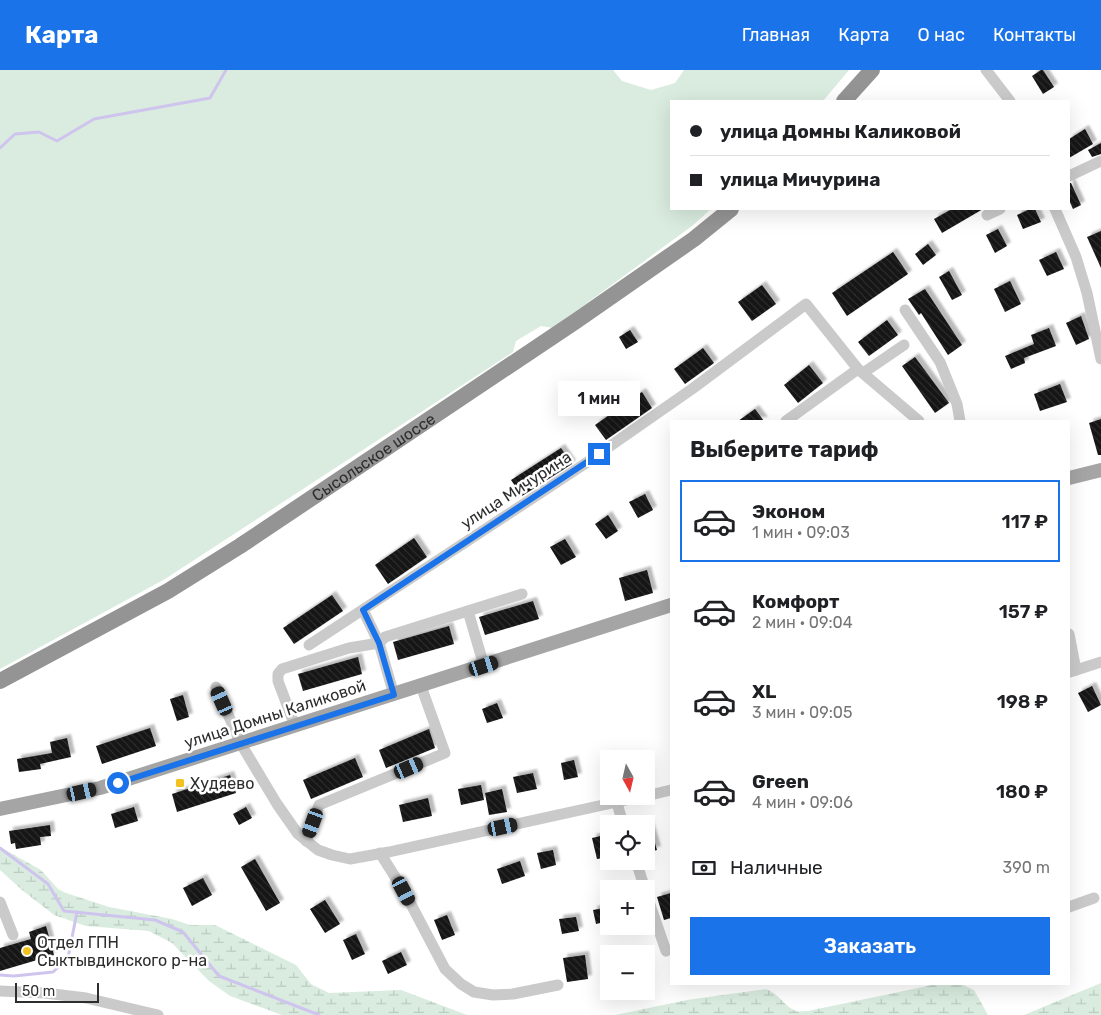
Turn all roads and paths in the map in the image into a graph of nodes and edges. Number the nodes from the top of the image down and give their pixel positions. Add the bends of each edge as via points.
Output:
1 (872, 70) edge
2 (986, 70) edge
3 (845, 100) edge
4 (1009, 100) edge
5 (1101, 161) edge
6 (1070, 176) edge
7 (731, 210) edge
8 (998, 210) edge
9 (1055, 210) edge
10 (987, 215) dead end
11 (905, 310) dead end
12 (904, 345) dead end
13 (1101, 359) edge
14 (861, 371) junction
15 (788, 420) edge
16 (918, 420) edge
17 (960, 420) edge
18 (1101, 470) edge
19 (1070, 478) edge
20 (522, 594) dead end
21 (670, 605) edge
22 (363, 610) junction
23 (468, 611) junction
24 (379, 643) junction
25 (309, 645) dead end
26 (1070, 646) edge
27 (1100, 665) edge
28 (484, 666) junction
29 (1072, 671) edge
30 (0, 681) edge
31 (421, 686) junction
32 (216, 687) dead end
33 (394, 695) junction
34 (295, 726) junction
35 (241, 744) junction
36 (670, 790) edge
37 (655, 794) edge
38 (608, 805) edge
39 (0, 809) edge
40 (306, 841) junction
41 (380, 853) junction
42 (1094, 898) dead end
43 (0, 902) edge
44 (1070, 907) edge
45 (655, 919) edge
46 (13, 935) dead end
47 (666, 951) dead end
48 (558, 985) dead end
49 (0, 991) edge
50 (129, 1011) edge
51 (158, 1015) edge

1 - 3 highway
2 - 4 street
5 - 6 street
7 - 30 highway, Сысольское шоссе via 576,321 240,546 168,591
8 - 10 street
9 - 13 street via 1076,257
11 - 17 street via 940,362 957,404
12 - 14 street
14 - 15 street
14 - 16 street
14 - 22 street, улица Мичурина via 806,304 584,464
18 - 19 main road
20 - 23 street
21 - 28 main road, улица Домны Каликовой
22 - 24 street
22 - 25 street, улица Мичурина
23 - 24 street via 385,637
23 - 28 street
24 - 33 street
24 - 34 street via 342,650 282,669 278,681
26 - 29 street
27 - 29 street
28 - 31 main road, улица Домны Каликовой
31 - 33 main road, улица Домны Каликовой
31 - 40 street via 445,753 319,805
32 - 35 street
33 - 34 main road, улица Домны Каликовой
34 - 35 main road, улица Домны Каликовой
35 - 39 main road, улица Домны Каликовой via 100,788
35 - 40 street via 276,804
36 - 37 street
38 - 41 street
40 - 41 street via 318,850 341,857
41 - 48 street via 445,969 461,984 474,992 494,995
42 - 44 street
43 - 46 street
45 - 47 street
49 - 50 street via 86,998
50 - 51 street

